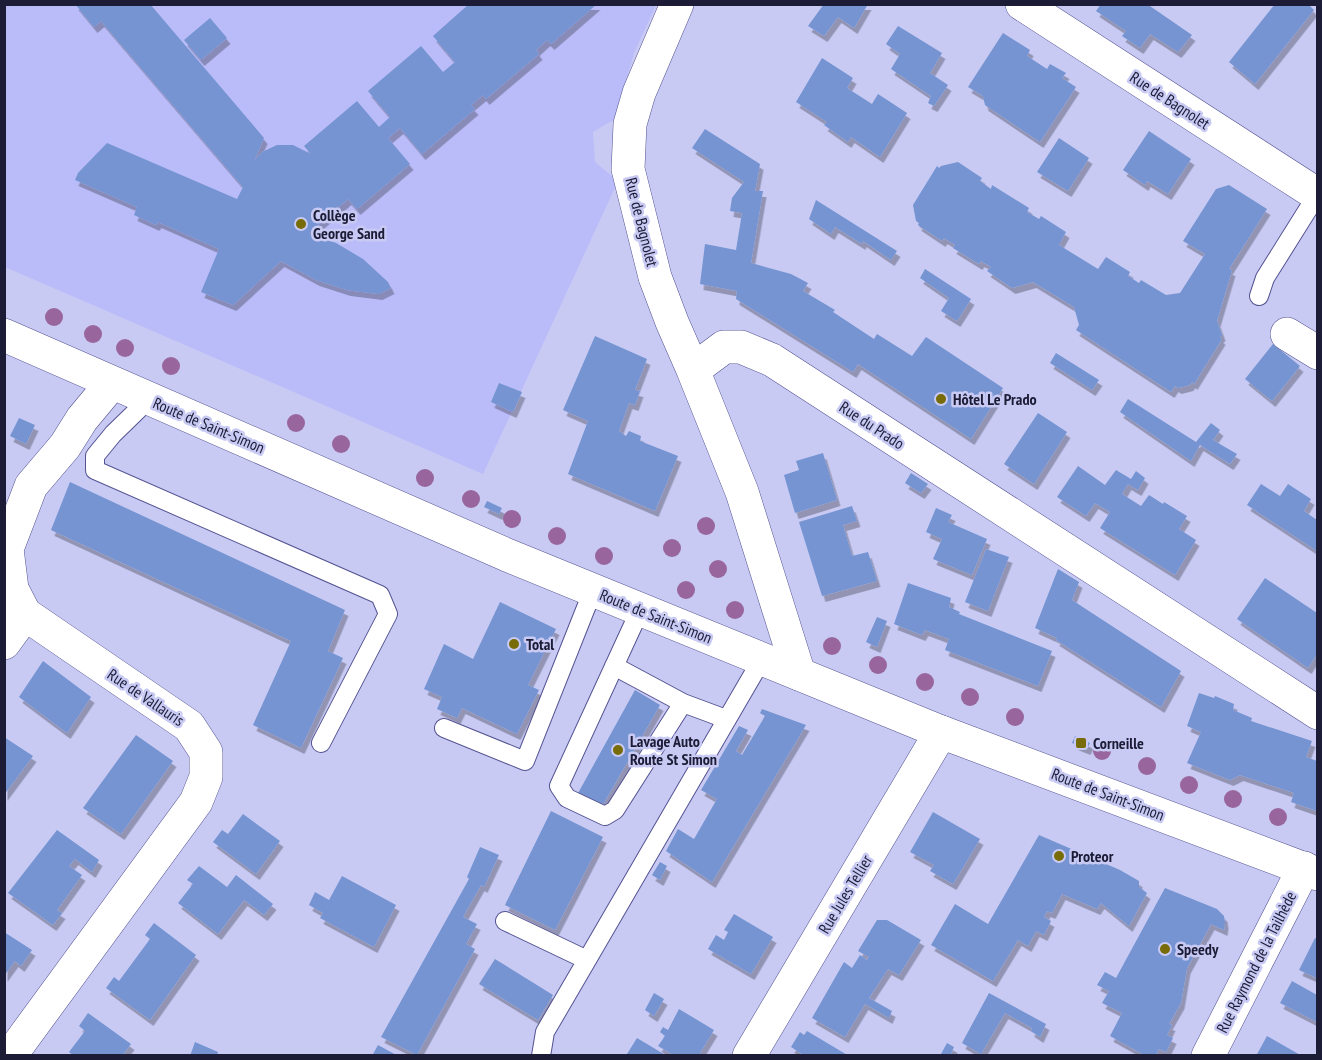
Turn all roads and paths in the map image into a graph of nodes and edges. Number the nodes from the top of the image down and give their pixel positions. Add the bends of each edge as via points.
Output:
1 (677, 4) edge
2 (1022, 4) edge
3 (1317, 195) edge
4 (1258, 296) dead end
5 (1287, 334) dead end
6 (4, 335) edge
7 (1317, 353) edge
8 (693, 370) junction
9 (112, 383) junction
10 (149, 399) junction
11 (593, 590) junction
12 (640, 610) junction
13 (26, 614) junction
14 (4, 643) edge
15 (762, 658) junction
16 (614, 666) junction
17 (799, 674) junction
18 (683, 703) junction
19 (1317, 713) edge
20 (726, 719) junction
21 (444, 728) dead end
22 (941, 732) junction
23 (321, 743) dead end
24 (1311, 871) edge
25 (505, 921) dead end
26 (587, 960) junction
27 (10, 1056) edge
28 (541, 1056) edge
29 (748, 1056) edge
30 (1208, 1056) edge

1 - 8 street, Rue de Bagnolet via 639,93 630,124 628,169 655,277
2 - 3 street, Rue de Bagnolet
3 - 4 lane via 1265,278
5 - 7 street
6 - 9 street, Route de Saint-Simon
8 - 17 street via 742,492
8 - 19 street, Rue du Prado via 724,347 741,347 772,360
9 - 10 street, Route de Saint-Simon
9 - 13 street, Rue de Vallauris via 31,486 7,549 12,589
10 - 11 street, Route de Saint-Simon
10 - 23 lane via 95,456 95,470 380,595 388,614
11 - 12 street, Route de Saint-Simon
11 - 21 lane via 525,761
12 - 15 street, Route de Saint-Simon
12 - 16 lane
13 - 14 street
13 - 27 street, Rue de Vallauris via 189,726 206,752 206,777 196,802
15 - 17 street, Route de Saint-Simon
15 - 20 lane
16 - 18 lane
16 - 18 lane via 559,786 567,798 605,816 615,810
17 - 22 street, Route de Saint-Simon
18 - 20 lane
20 - 26 lane
22 - 24 street, Route de Saint-Simon
22 - 29 street, Rue Jules Tellier
24 - 30 street, Rue Raymond de la Tailhède
25 - 26 lane
26 - 28 lane via 544,1032

